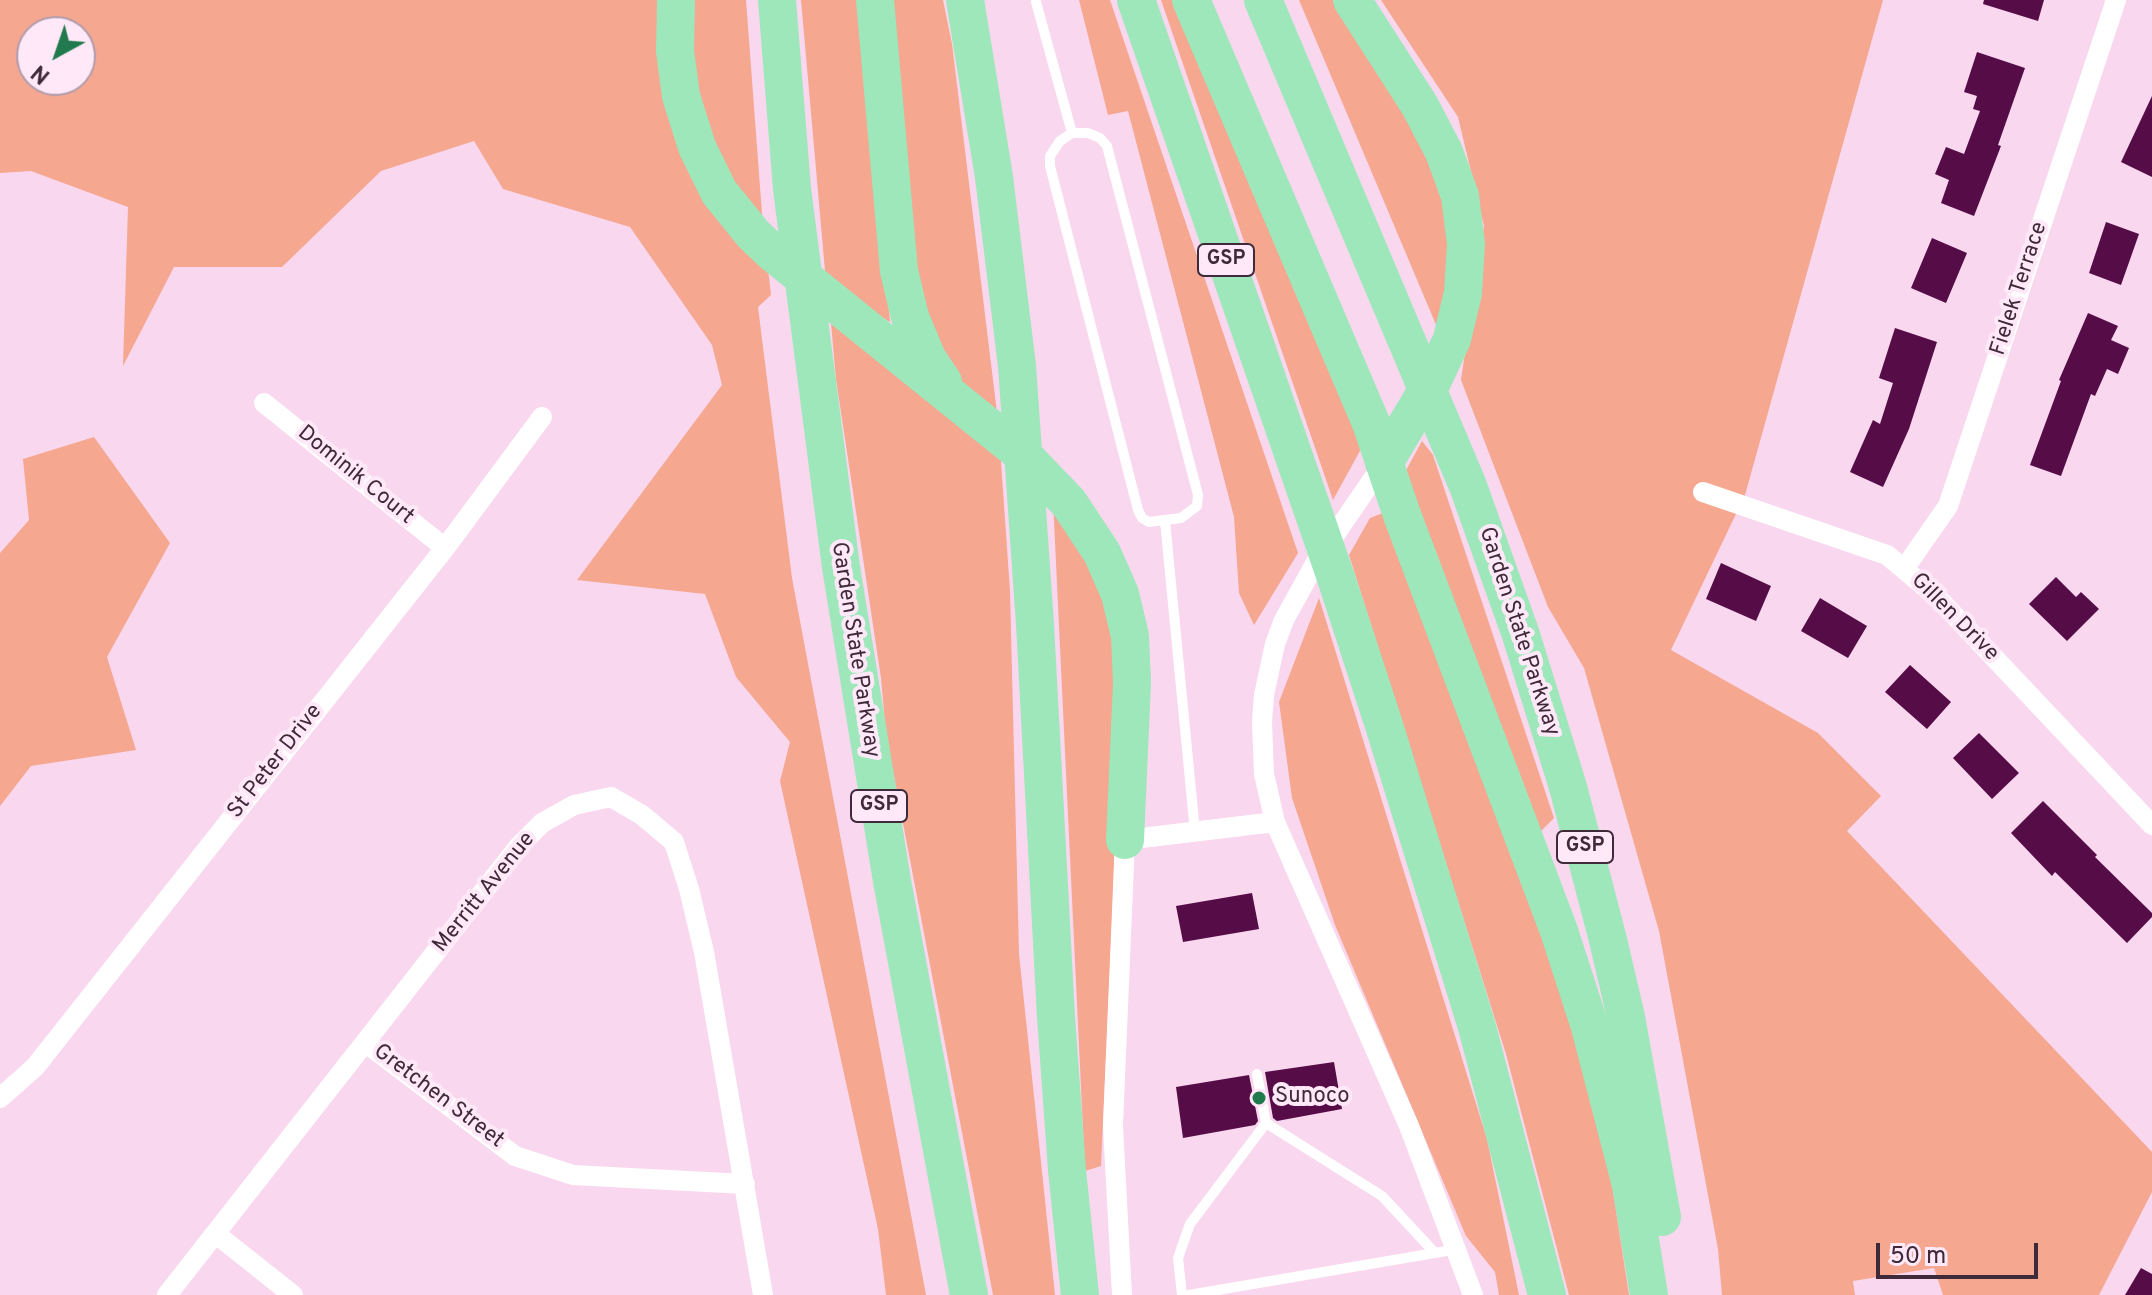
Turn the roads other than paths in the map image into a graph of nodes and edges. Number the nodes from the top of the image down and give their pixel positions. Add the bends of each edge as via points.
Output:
1 (676, 0) edge
2 (777, 0) edge
3 (875, 0) edge
4 (965, 0) edge
5 (1136, 0) edge
6 (1191, 0) edge
7 (1263, 0) edge
8 (1352, 0) edge
9 (2116, 0) edge
10 (1036, 2) dead end
11 (1072, 133) junction
12 (955, 400) junction
13 (264, 403) dead end
14 (542, 417) dead end
15 (1384, 463) junction
16 (1703, 492) dead end
17 (1165, 521) junction
18 (445, 548) junction
19 (1904, 569) junction
20 (1275, 822) junction
21 (2152, 825) edge
22 (1195, 832) junction
23 (1125, 840) junction
24 (366, 1043) junction
25 (1257, 1074) dead end
26 (0, 1098) edge
27 (1266, 1123) junction
28 (745, 1184) junction
29 (216, 1234) junction
30 (1458, 1249) junction
31 (1435, 1253) junction
32 (167, 1295) edge
33 (293, 1295) edge
34 (763, 1295) edge
35 (969, 1295) edge
36 (1080, 1295) edge
37 (1122, 1295) edge
38 (1182, 1295) edge
39 (1189, 1295) edge
40 (1473, 1295) edge
41 (1547, 1295) edge
42 (1649, 1295) edge
43 (1673, 1295) edge

1 - 12 highway via 681,96 719,192 773,253
2 - 35 highway, Garden State Parkway / GSP via 792,189 830,493 906,961
3 - 12 highway via 899,271 927,358
4 - 36 highway via 1017,366 1056,1017
5 - 41 highway, GSP via 1335,575 1473,1014
6 - 15 highway
7 - 43 highway, Garden State Parkway / GSP via 1439,415 1546,713 1626,1017
8 - 15 highway via 1444,152 1460,196 1466,244 1463,293 1452,339
9 - 19 street, Fielek Terrace via 1948,506
10 - 11 lane
11 - 17 lane via 1050,156 1050,166 1138,510 1149,522
11 - 17 lane via 1088,133 1107,146 1198,495 1192,512
12 - 23 highway via 1021,453 1069,503 1120,594 1132,671
13 - 18 street, Dominik Court
14 - 18 street, St Peter Drive
15 - 20 street via 1316,562 1275,644 1262,722 1264,774
15 - 42 highway via 1576,981 1631,1185
16 - 19 street, Gillen Drive via 1887,555
17 - 22 lane
18 - 26 street, St Peter Drive via 35,1067
19 - 21 street, Gillen Drive via 1936,596
20 - 22 street
20 - 30 street
22 - 23 street
23 - 37 street via 1113,1126
24 - 28 street, Gretchen Street via 515,1156 573,1175
24 - 28 street, Merritt Avenue via 519,846 542,823 574,805 611,797 674,842 704,952
24 - 29 street, Merritt Avenue
25 - 27 lane
27 - 31 lane via 1382,1196
27 - 38 lane via 1190,1224 1178,1258
28 - 34 street, Merritt Avenue
29 - 32 street, Merritt Avenue
29 - 33 street
30 - 31 lane
30 - 40 street
31 - 39 lane

